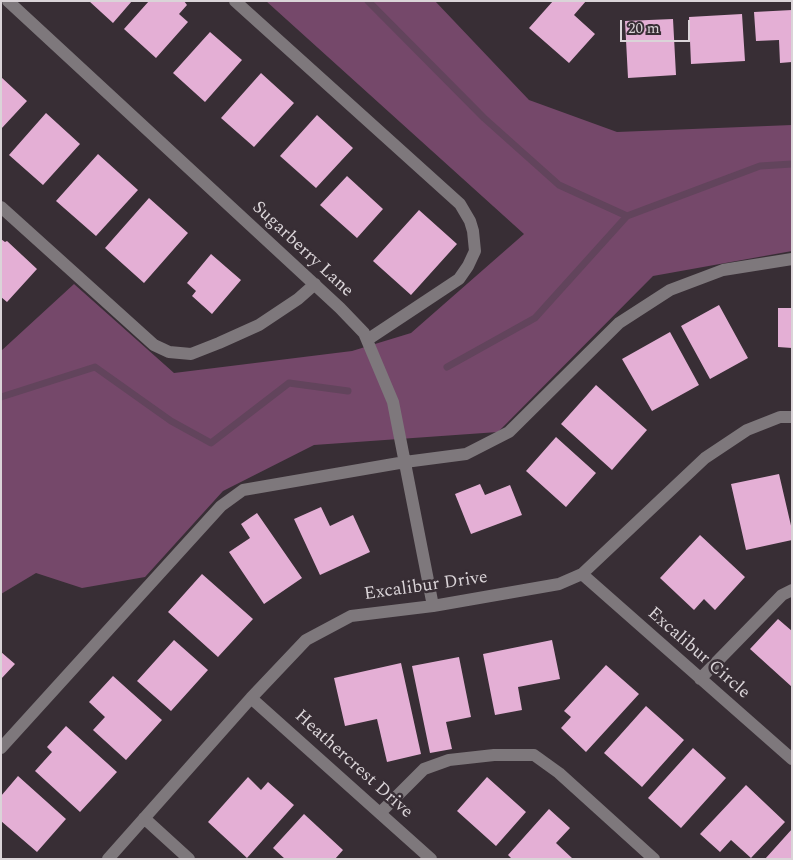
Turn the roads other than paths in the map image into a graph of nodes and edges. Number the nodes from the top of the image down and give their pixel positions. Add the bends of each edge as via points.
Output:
1 (8, 1) edge
2 (235, 1) edge
3 (1, 207) edge
4 (792, 259) edge
5 (315, 284) junction
6 (366, 340) junction
7 (792, 417) edge
8 (405, 462) junction
9 (582, 574) junction
10 (792, 590) edge
11 (433, 606) junction
12 (700, 679) junction
13 (251, 698) junction
14 (1, 748) edge
15 (792, 759) edge
16 (380, 813) junction
17 (144, 818) junction
18 (108, 859) edge
19 (189, 859) edge
20 (431, 859) edge
21 (654, 859) edge

1 - 5 street, Sugarberry Lane
2 - 6 street via 460,204 470,221 475,251 459,279
3 - 5 street via 154,345 169,352 191,354 259,325
4 - 8 street via 723,270 670,290 619,323 509,432 466,454
5 - 6 street, Sugarberry Lane via 364,333
6 - 8 street, Sugarberry Lane via 393,402
7 - 9 street, Excalibur Drive via 780,417 747,430 705,458
8 - 11 street, Sugarberry Lane
8 - 14 street via 243,490 221,506
9 - 11 street, Excalibur Drive via 559,584
9 - 12 street, Excalibur Circle
10 - 12 street via 782,595
11 - 13 street, Excalibur Drive via 351,616 306,640
12 - 15 street, Excalibur Circle
13 - 16 street, Heathercrest Drive
13 - 17 street, Excalibur Drive
16 - 20 street, Heathercrest Drive
16 - 21 street via 424,769 449,760 534,755
17 - 18 street, Excalibur Drive
17 - 19 street

